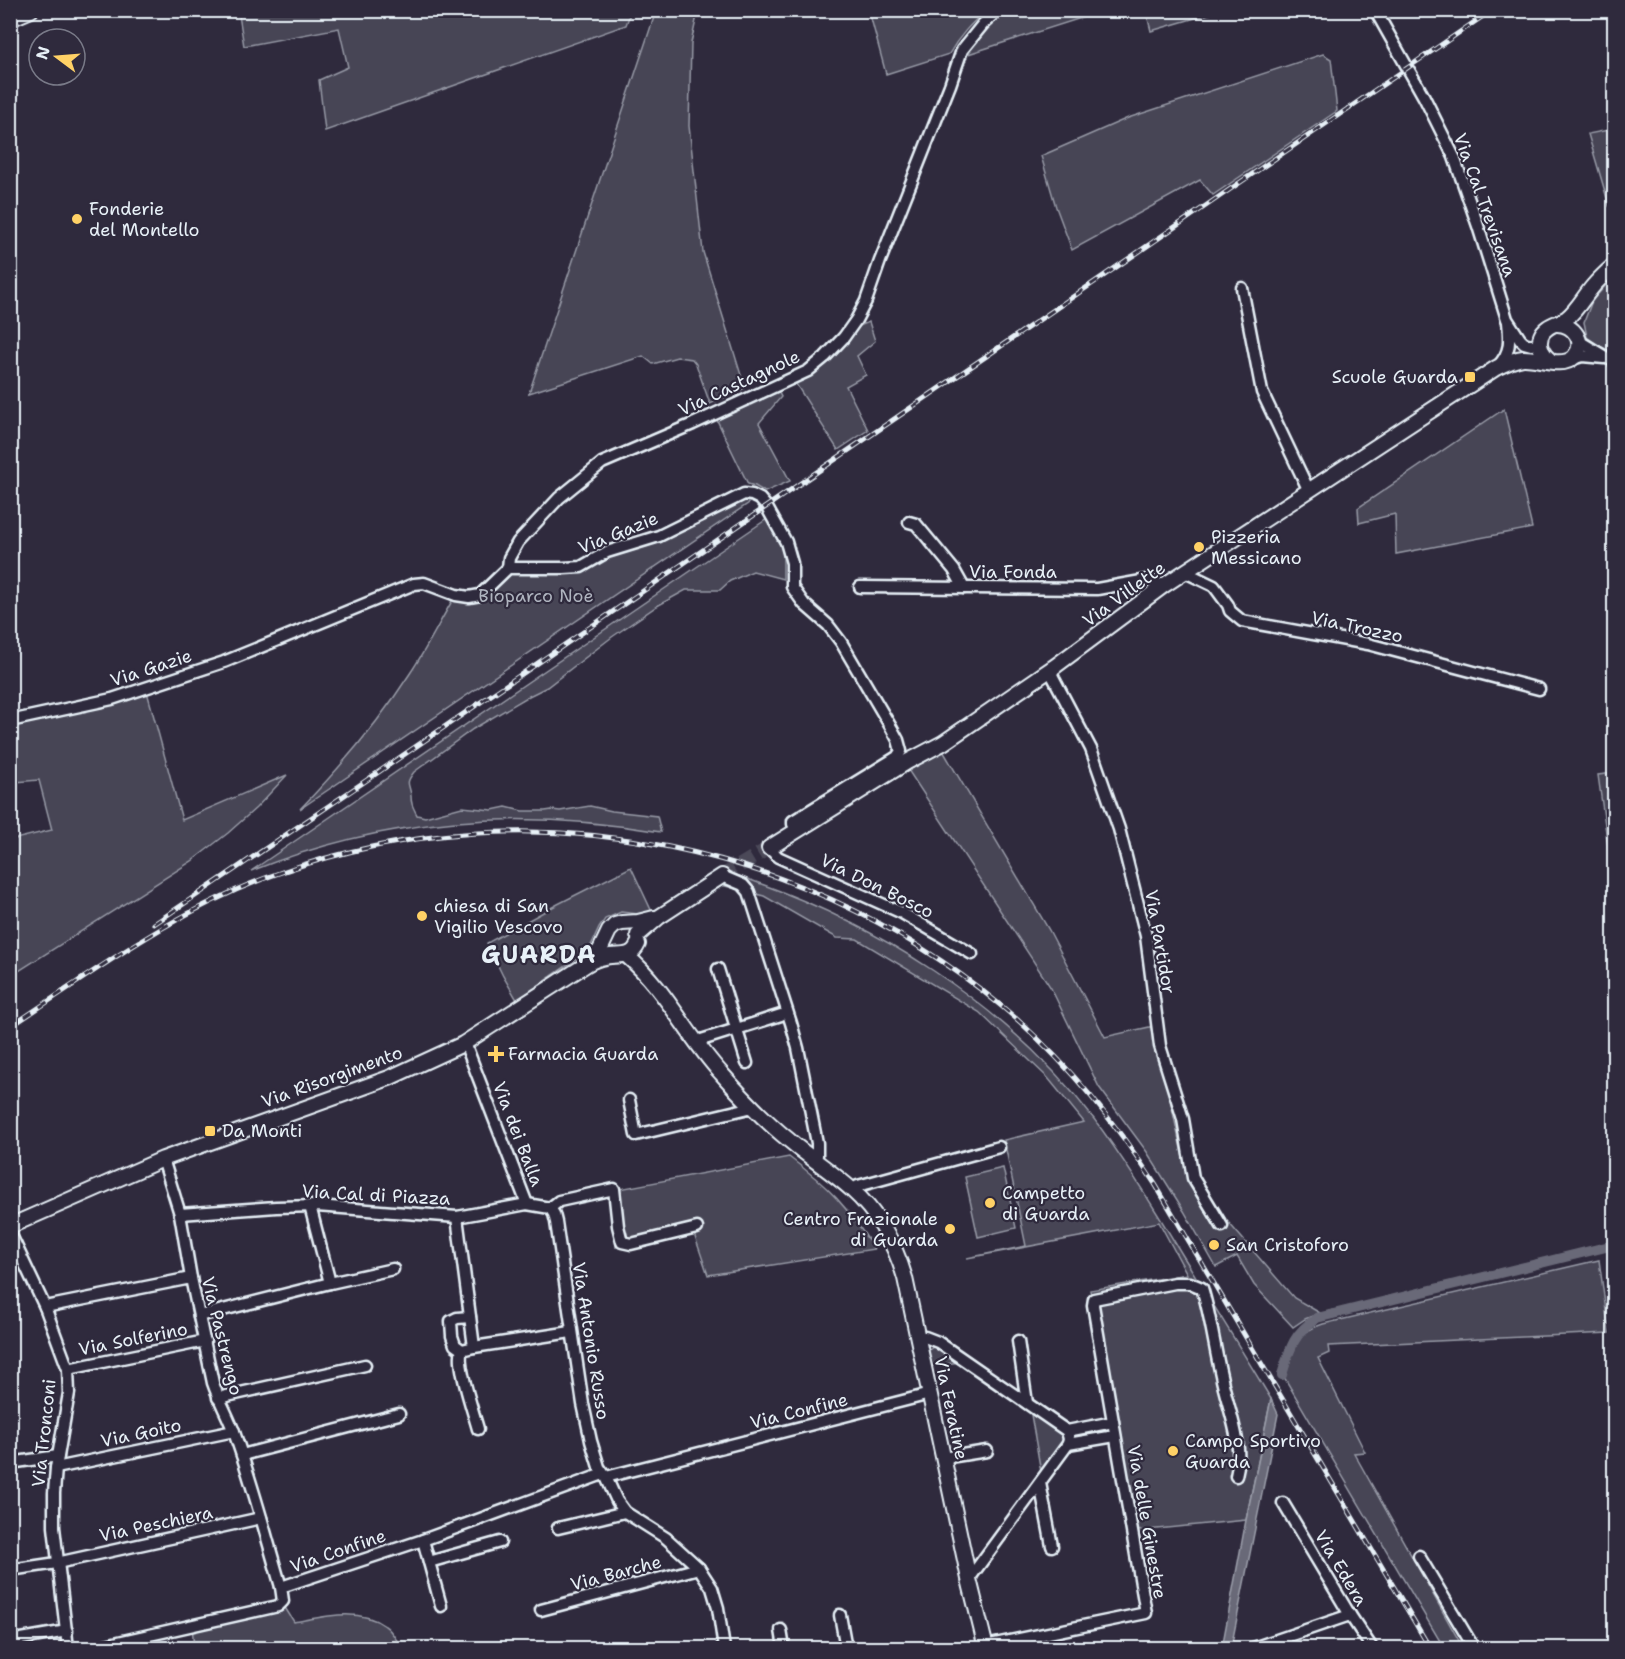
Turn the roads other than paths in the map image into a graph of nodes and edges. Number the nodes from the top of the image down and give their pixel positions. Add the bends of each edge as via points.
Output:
1 (30, 10) edge
2 (998, 10) edge
3 (1375, 10) edge
4 (10, 19) edge
5 (1614, 265) edge
6 (1242, 288) dead end
7 (1585, 298) junction
8 (1508, 321) junction
9 (1553, 325) junction
10 (1578, 337) junction
11 (1540, 346) junction
12 (1569, 360) junction
13 (1611, 360) edge
14 (1551, 361) junction
15 (1497, 368) junction
16 (1309, 491) junction
17 (909, 522) dead end
18 (508, 568) junction
19 (1185, 572) junction
20 (1163, 586) junction
21 (860, 587) dead end
22 (964, 588) junction
23 (1054, 667) junction
24 (1539, 689) dead end
25 (10, 721) edge
26 (797, 830) junction
27 (769, 848) joint
28 (722, 876) joint
29 (659, 917) junction
30 (626, 923) junction
31 (607, 936) junction
32 (638, 939) junction
33 (972, 954) dead end
34 (622, 955) junction
35 (586, 964) junction
36 (718, 969) dead end
37 (648, 975) junction
38 (782, 1015) dead end
39 (736, 1029) junction
40 (695, 1042) junction
41 (465, 1043) junction
42 (747, 1063) dead end
43 (629, 1100) dead end
44 (753, 1107) junction
45 (999, 1147) dead end
46 (163, 1159) junction
47 (815, 1160) junction
48 (853, 1190) junction
49 (527, 1204) junction
50 (310, 1206) junction
51 (550, 1208) junction
52 (180, 1215) junction
53 (457, 1217) junction
54 (10, 1226) edge
55 (1222, 1226) dead end
56 (697, 1228) dead end
57 (10, 1233) edge
58 (393, 1269) dead end
59 (191, 1278) junction
60 (330, 1283) junction
61 (45, 1307) junction
62 (199, 1316) junction
63 (470, 1317) junction
64 (571, 1332) junction
65 (917, 1337) junction
66 (205, 1341) junction
67 (1018, 1341) dead end
68 (474, 1347) junction
69 (462, 1350) junction
70 (365, 1365) dead end
71 (68, 1369) junction
72 (930, 1394) junction
73 (218, 1398) junction
74 (1027, 1403) junction
75 (399, 1414) dead end
76 (1113, 1422) junction
77 (478, 1429) dead end
78 (234, 1431) junction
79 (1067, 1431) junction
80 (1115, 1436) junction
81 (1068, 1444) junction
82 (987, 1451) dead end
83 (242, 1455) junction
84 (58, 1456) junction
85 (943, 1458) junction
86 (10, 1463) edge
87 (56, 1468) junction
88 (605, 1475) junction
89 (1236, 1476) dead end
90 (1040, 1483) junction
91 (1283, 1503) dead end
92 (625, 1512) junction
93 (261, 1518) junction
94 (558, 1528) dead end
95 (423, 1540) junction
96 (500, 1542) dead end
97 (1052, 1545) dead end
98 (1419, 1556) dead end
99 (429, 1562) junction
100 (57, 1563) junction
101 (699, 1568) junction
102 (10, 1570) edge
103 (969, 1579) junction
104 (281, 1587) junction
105 (441, 1606) dead end
106 (541, 1610) dead end
107 (1146, 1613) joint
108 (840, 1615) dead end
109 (1350, 1615) junction
110 (781, 1630) dead end
111 (67, 1631) junction
112 (10, 1641) edge
113 (985, 1647) edge
114 (68, 1648) edge
115 (92, 1648) edge
116 (724, 1648) edge
117 (784, 1648) edge
118 (846, 1648) edge
119 (1253, 1648) edge
120 (1372, 1648) edge
121 (1474, 1648) edge

1 - 4 street
2 - 18 street, Via Castagnole via 962,50 866,301 843,337 807,371 602,463 559,498 518,542
3 - 8 street, Via Cal Trevisana via 1454,157
5 - 7 street
6 - 16 street via 1262,392
7 - 9 street via 1568,317
7 - 10 street
8 - 9 street via 1530,336
8 - 11 street, Via Cal Trevisana via 1524,343
8 - 15 street, Via Cal Trevisana via 1508,352
9 - 10 street via 1568,325
9 - 11 street via 1541,336
10 - 12 street via 1577,352
10 - 13 street
11 - 14 street
11 - 15 street, Via Villette via 1512,355
12 - 13 street via 1582,356
12 - 14 street, Via Villette
14 - 15 street, Via Villette via 1524,358
15 - 16 street, Via Villette
16 - 19 street, Via Villette
17 - 22 street via 916,524
18 - 25 street, Via Gazie via 480,594 469,597 424,583 414,584 224,662 112,699
18 - 26 street, Via Gazie via 581,567 607,552 659,536 744,494 760,499 786,542 792,563 792,587 841,642 901,751 794,821
19 - 20 street, Via Villette
19 - 24 street, Via Trozzo via 1214,586 1230,611 1242,621 1368,644
20 - 22 street, Via Fonda via 1147,580 1097,589
20 - 23 street, Via Villette
21 - 22 street, Via Fonda
23 - 26 street, Via Villette via 943,743
23 - 55 street, Via Partidor via 1052,675 1091,749 1119,829 1146,936 1160,1046 1183,1119 1192,1178
26 - 27 street, Via Villette
27 - 33 street, Via Don Bosco via 778,857 902,913
28 - 29 street, Via Risorgimento
28 - 47 street via 749,892 798,1048 818,1151
29 - 30 street, Via Risorgimento
29 - 32 street, Via Risorgimento
30 - 31 street, Via Risorgimento via 615,925
30 - 32 street via 634,927
31 - 34 street via 609,948
31 - 35 street, Via Risorgimento
32 - 34 street, Via Risorgimento via 635,950
32 - 37 street, Via Feratine
34 - 35 street, Via Risorgimento
34 - 37 street, Via Feratine
35 - 41 street, Via Risorgimento
36 - 39 street
37 - 40 street, Via Feratine
38 - 39 street
39 - 40 street
39 - 42 street
40 - 44 street, Via Feratine
41 - 46 street, Via Risorgimento via 389,1078
41 - 49 street, Via dei Balla
43 - 44 street via 636,1135
44 - 47 street, Via Feratine
45 - 48 street
46 - 52 street, Via Pastrengo
46 - 54 street, Via Risorgimento
47 - 48 street, Via Feratine
48 - 65 street, Via Feratine via 874,1214 897,1253
49 - 51 street, Via Cal di Piazza
49 - 53 street, Via Cal di Piazza
50 - 52 street, Via Cal di Piazza
50 - 53 street, Via Cal di Piazza
50 - 60 street
51 - 56 street via 559,1201 614,1189 622,1242 632,1244
51 - 64 street, Via Antonio Russo via 556,1221
52 - 59 street, Via Pastrengo
53 - 63 street
57 - 61 street, Via Tronconi
58 - 60 street
59 - 61 street
59 - 62 street, Via Pastrengo
60 - 62 street
61 - 71 street, Via Tronconi
62 - 66 street, Via Pastrengo
63 - 68 street
63 - 69 street via 452,1322 454,1346
64 - 68 street
64 - 88 street, Via Antonio Russo via 591,1442
65 - 72 street, Via Feratine
65 - 74 street via 938,1342
66 - 71 street, Via Solferino
66 - 73 street, Via Pastrengo
67 - 74 street
68 - 69 street
69 - 77 street via 462,1368
70 - 73 street
71 - 84 street, Via Tronconi via 69,1393
72 - 85 street, Via Feratine
72 - 88 street, Via Confine
73 - 78 street, Via Pastrengo
74 - 79 street
75 - 83 street
76 - 79 street
76 - 80 street, Via delle Ginestre
76 - 89 street, Via delle Ginestre via 1094,1299 1175,1283 1197,1285 1202,1288 1207,1304 1235,1430 1239,1466
78 - 83 street, Via Pastrengo
78 - 87 street, Via Goito
79 - 81 street
80 - 81 street, Via delle Ginestre
80 - 107 street, Via delle Ginestre
81 - 90 street
82 - 85 street
83 - 93 street, Via Pastrengo
84 - 86 street
84 - 87 street, Via Tronconi
85 - 103 street, Via Feratine
87 - 100 street, Via Tronconi
88 - 92 street, Via Barche
88 - 95 street, Via Confine
90 - 97 street
90 - 103 street
91 - 109 street, Via Edera
92 - 94 street
92 - 101 street, Via Barche via 666,1538
93 - 100 street, Via Peschiera
93 - 104 street, Via Pastrengo
95 - 99 street
95 - 104 street, Via Confine
96 - 99 street
98 - 121 street
99 - 105 street
100 - 102 street, Via Peschiera
100 - 111 street, Via Tronconi
101 - 106 street, Via Barche
101 - 116 street, Via Barche via 718,1608
103 - 113 street, Via Feratine
104 - 115 street, Via Confine via 283,1601 278,1606
107 - 113 street, Via Feratine
108 - 118 street
109 - 119 street
109 - 120 street, Via Edera
110 - 117 street
111 - 112 street
111 - 114 street, Via Tronconi

